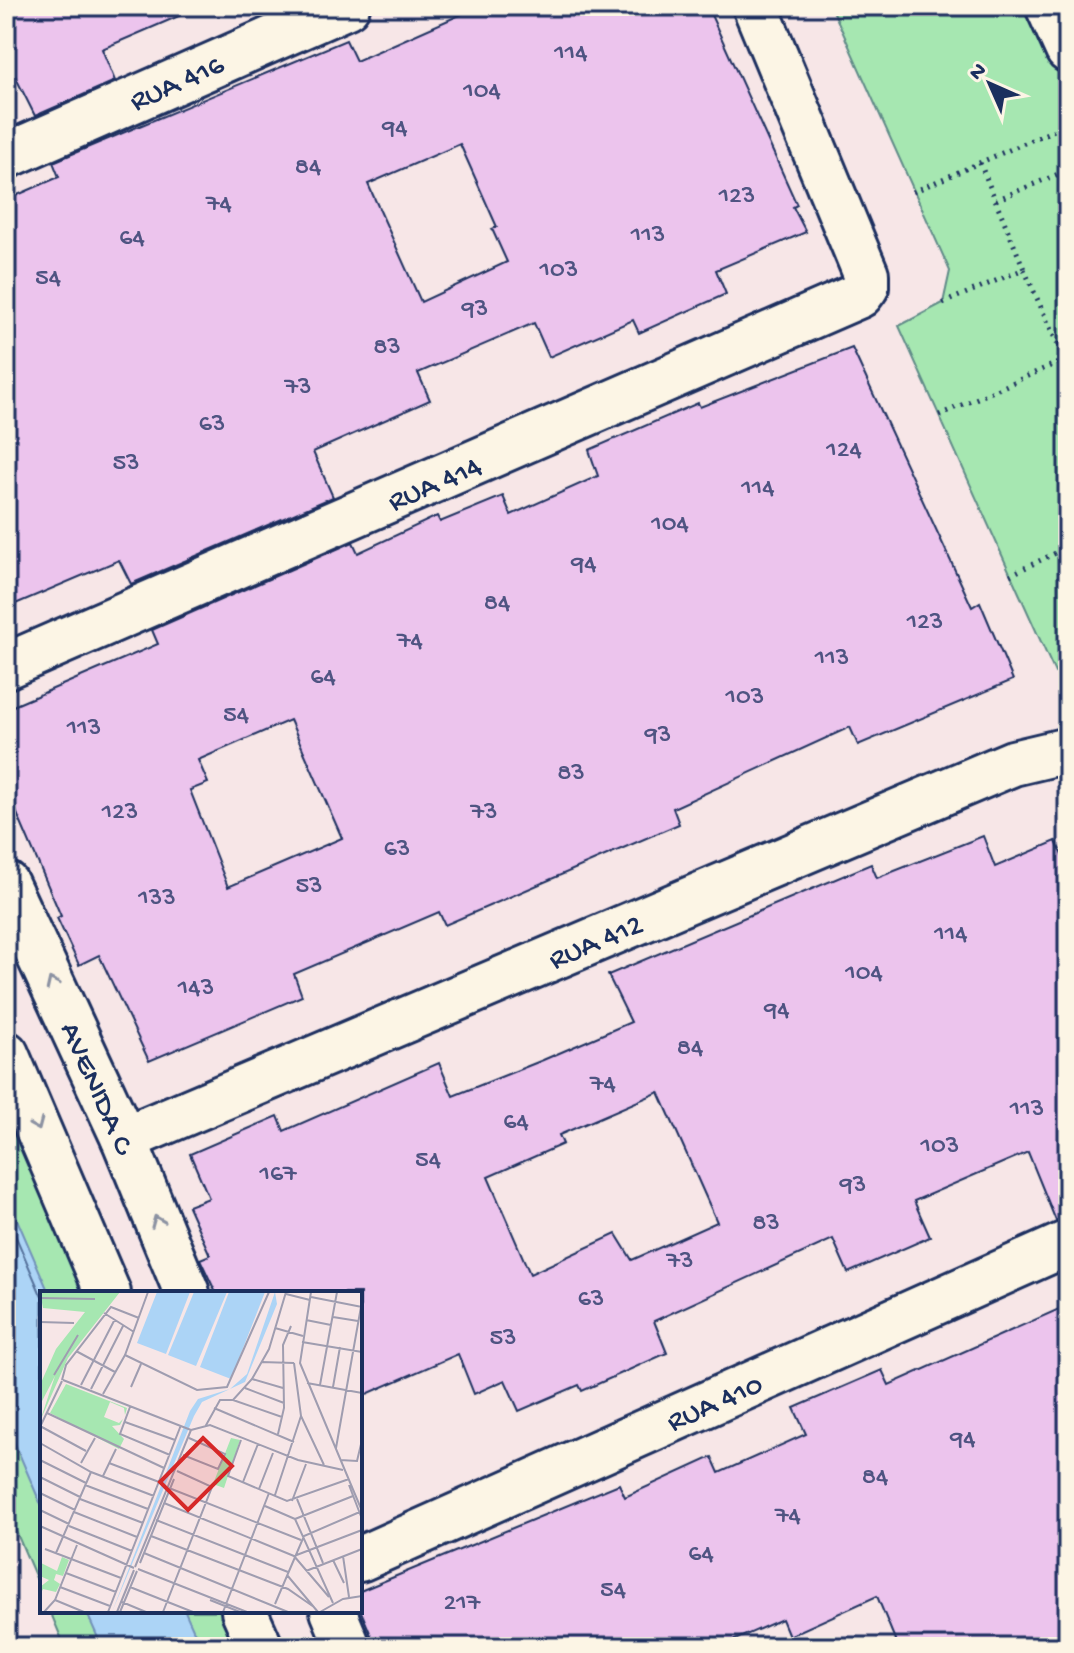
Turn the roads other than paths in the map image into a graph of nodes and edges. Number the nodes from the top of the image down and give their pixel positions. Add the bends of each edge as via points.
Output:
1 (347, 6) edge
2 (755, 6) edge
3 (1048, 6) edge
4 (1068, 50) edge
5 (6, 156) edge
6 (6, 666) edge
7 (1068, 750) edge
8 (6, 884) edge
9 (6, 1054) edge
10 (124, 1139) junction
11 (1068, 1243) edge
12 (107, 1291) edge
13 (186, 1291) edge
14 (362, 1558) edge
15 (245, 1613) edge
16 (334, 1613) edge
17 (260, 1647) edge
18 (348, 1647) edge

1 - 5 street, RUA 416
2 - 6 street, RUA 414 via 866,274 860,295
3 - 4 street
7 - 10 street, RUA 412 via 1013,763
10 -> 8 street, AVENIDA C
9 -> 12 street
13 -> 10 street, AVENIDA C
11 - 14 street, RUA 410
15 - 17 street
16 - 18 street

